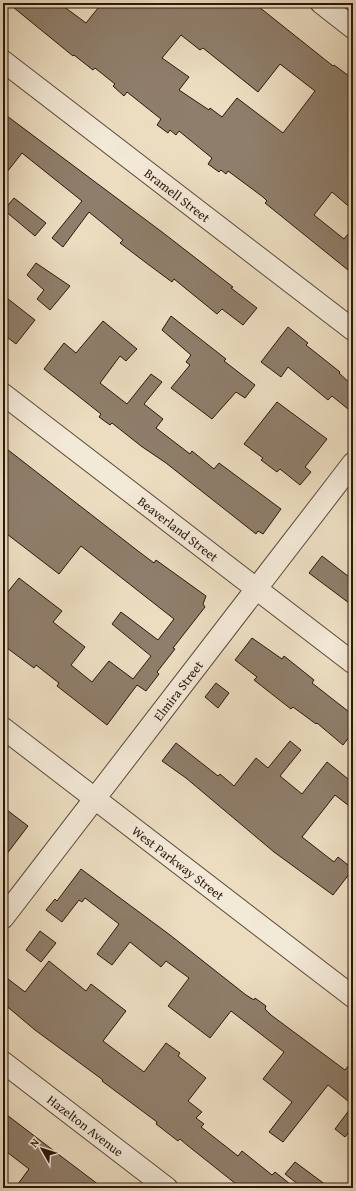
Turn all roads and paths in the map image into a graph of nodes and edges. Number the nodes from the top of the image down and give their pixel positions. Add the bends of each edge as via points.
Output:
1 (321, 3) edge
2 (353, 28) edge
3 (3, 61) edge
4 (353, 330) edge
5 (3, 394) edge
6 (353, 463) edge
7 (256, 589) junction
8 (353, 663) edge
9 (3, 728) edge
10 (94, 798) junction
11 (3, 918) edge
12 (353, 997) edge
13 (3, 1062) edge
14 (167, 1188) edge

1 - 2 street
3 - 4 street, Bramell Street
5 - 7 street, Beaverland Street
6 - 7 street, Elmira Street
7 - 8 street, Beaverland Street
7 - 10 street, Elmira Street
9 - 10 street, West Parkway Street
10 - 11 street, Elmira Street
10 - 12 street, West Parkway Street
13 - 14 street, Hazelton Avenue

